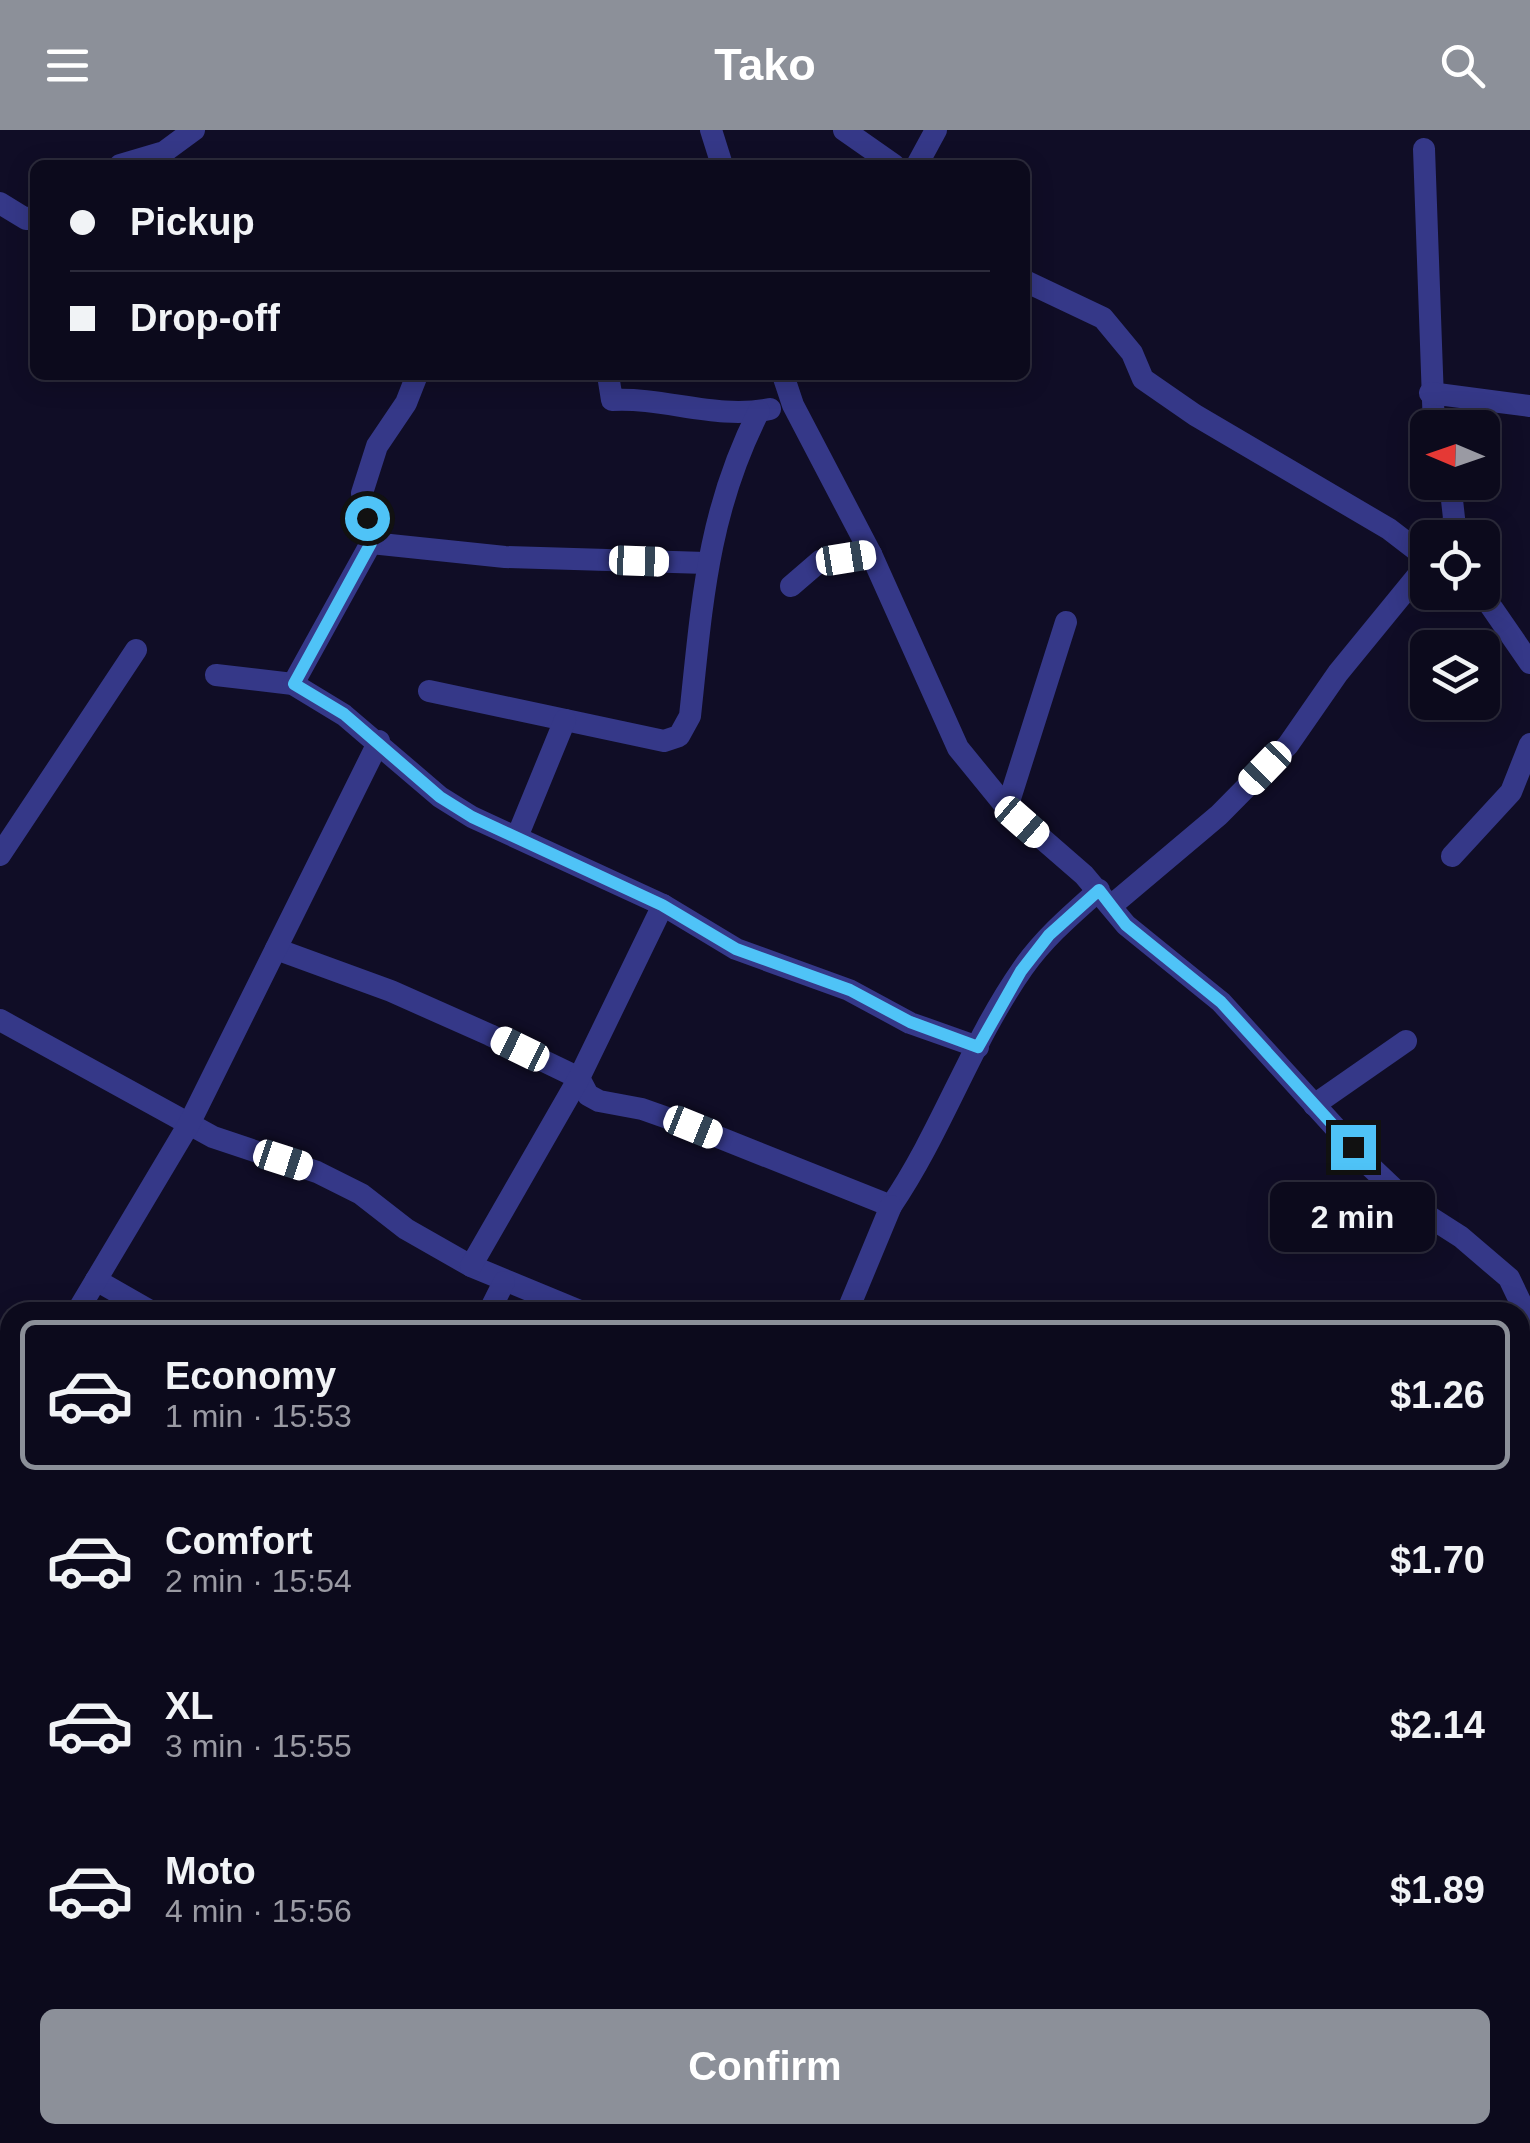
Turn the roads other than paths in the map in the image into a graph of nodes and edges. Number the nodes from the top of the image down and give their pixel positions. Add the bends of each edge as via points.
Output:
1 (711, 130) edge
2 (844, 130) edge
3 (936, 130) edge
4 (188, 132) edge
5 (1424, 148) dead end
6 (137, 160) edge
7 (714, 160) edge
8 (887, 160) edge
9 (920, 160) edge
10 (0, 203) edge
11 (30, 217) edge
12 (1030, 283) edge
13 (415, 380) edge
14 (609, 380) edge
15 (786, 380) edge
16 (1430, 394) junction
17 (793, 405) junction
18 (1530, 406) edge
19 (1432, 410) edge
20 (759, 412) junction
21 (371, 543) junction
22 (1410, 546) edge
23 (870, 554) junction
24 (706, 563) junction
25 (1410, 583) edge
26 (792, 586) dead end
27 (1493, 610) edge
28 (1066, 622) dead end
29 (136, 650) dead end
30 (1530, 663) edge
31 (216, 676) dead end
32 (294, 684) junction
33 (429, 690) dead end
34 (566, 720) junction
35 (379, 741) junction
36 (1530, 744) edge
37 (1007, 808) junction
38 (517, 837) junction
39 (0, 855) edge
40 (1452, 856) dead end
41 (1105, 898) junction
42 (662, 905) junction
43 (276, 949) junction
44 (0, 1020) edge
45 (1406, 1040) dead end
46 (978, 1047) junction
47 (579, 1078) junction
48 (1314, 1104) junction
49 (189, 1124) junction
50 (891, 1206) junction
51 (471, 1266) junction
52 (96, 1280) junction
53 (504, 1282) junction
54 (83, 1302) edge
55 (134, 1302) edge
56 (494, 1302) edge
57 (556, 1302) edge
58 (851, 1302) edge
59 (1520, 1302) edge

1 - 7 street
2 - 8 street
3 - 9 street
4 - 6 street via 164,152
5 - 16 street
10 - 11 street
12 - 22 street via 1103,318 1144,379 1195,415
13 - 21 street via 377,446 362,493
14 - 20 street via 612,400
15 - 17 street
16 - 18 street
16 - 19 street
17 - 20 street
17 - 23 street
20 - 24 street via 732,466
21 - 24 street via 505,557
21 - 32 street
23 - 26 street via 820,562
23 - 37 street via 958,748
24 - 34 street via 690,716 679,736 664,741
25 - 41 street via 1288,746 1219,815
27 - 30 street
28 - 37 street
29 - 39 street
31 - 32 street
32 - 35 street
33 - 34 street
34 - 38 street
35 - 38 street via 440,797
35 - 43 street
36 - 40 street via 1510,792
37 - 41 street
38 - 42 street
41 - 46 street via 1049,935
41 - 48 street via 1126,925 1221,1002
42 - 46 street via 736,949
42 - 47 street
43 - 47 street via 391,992
43 - 49 street
44 - 49 street
45 - 48 street
46 - 50 street
47 - 50 street via 588,1096 600,1101 693,1127
47 - 51 street
48 - 59 street via 1411,1205 1509,1278
49 - 51 street via 332,1179
49 - 52 street
50 - 58 street
51 - 53 street
52 - 54 street
52 - 55 street
53 - 56 street
53 - 57 street

